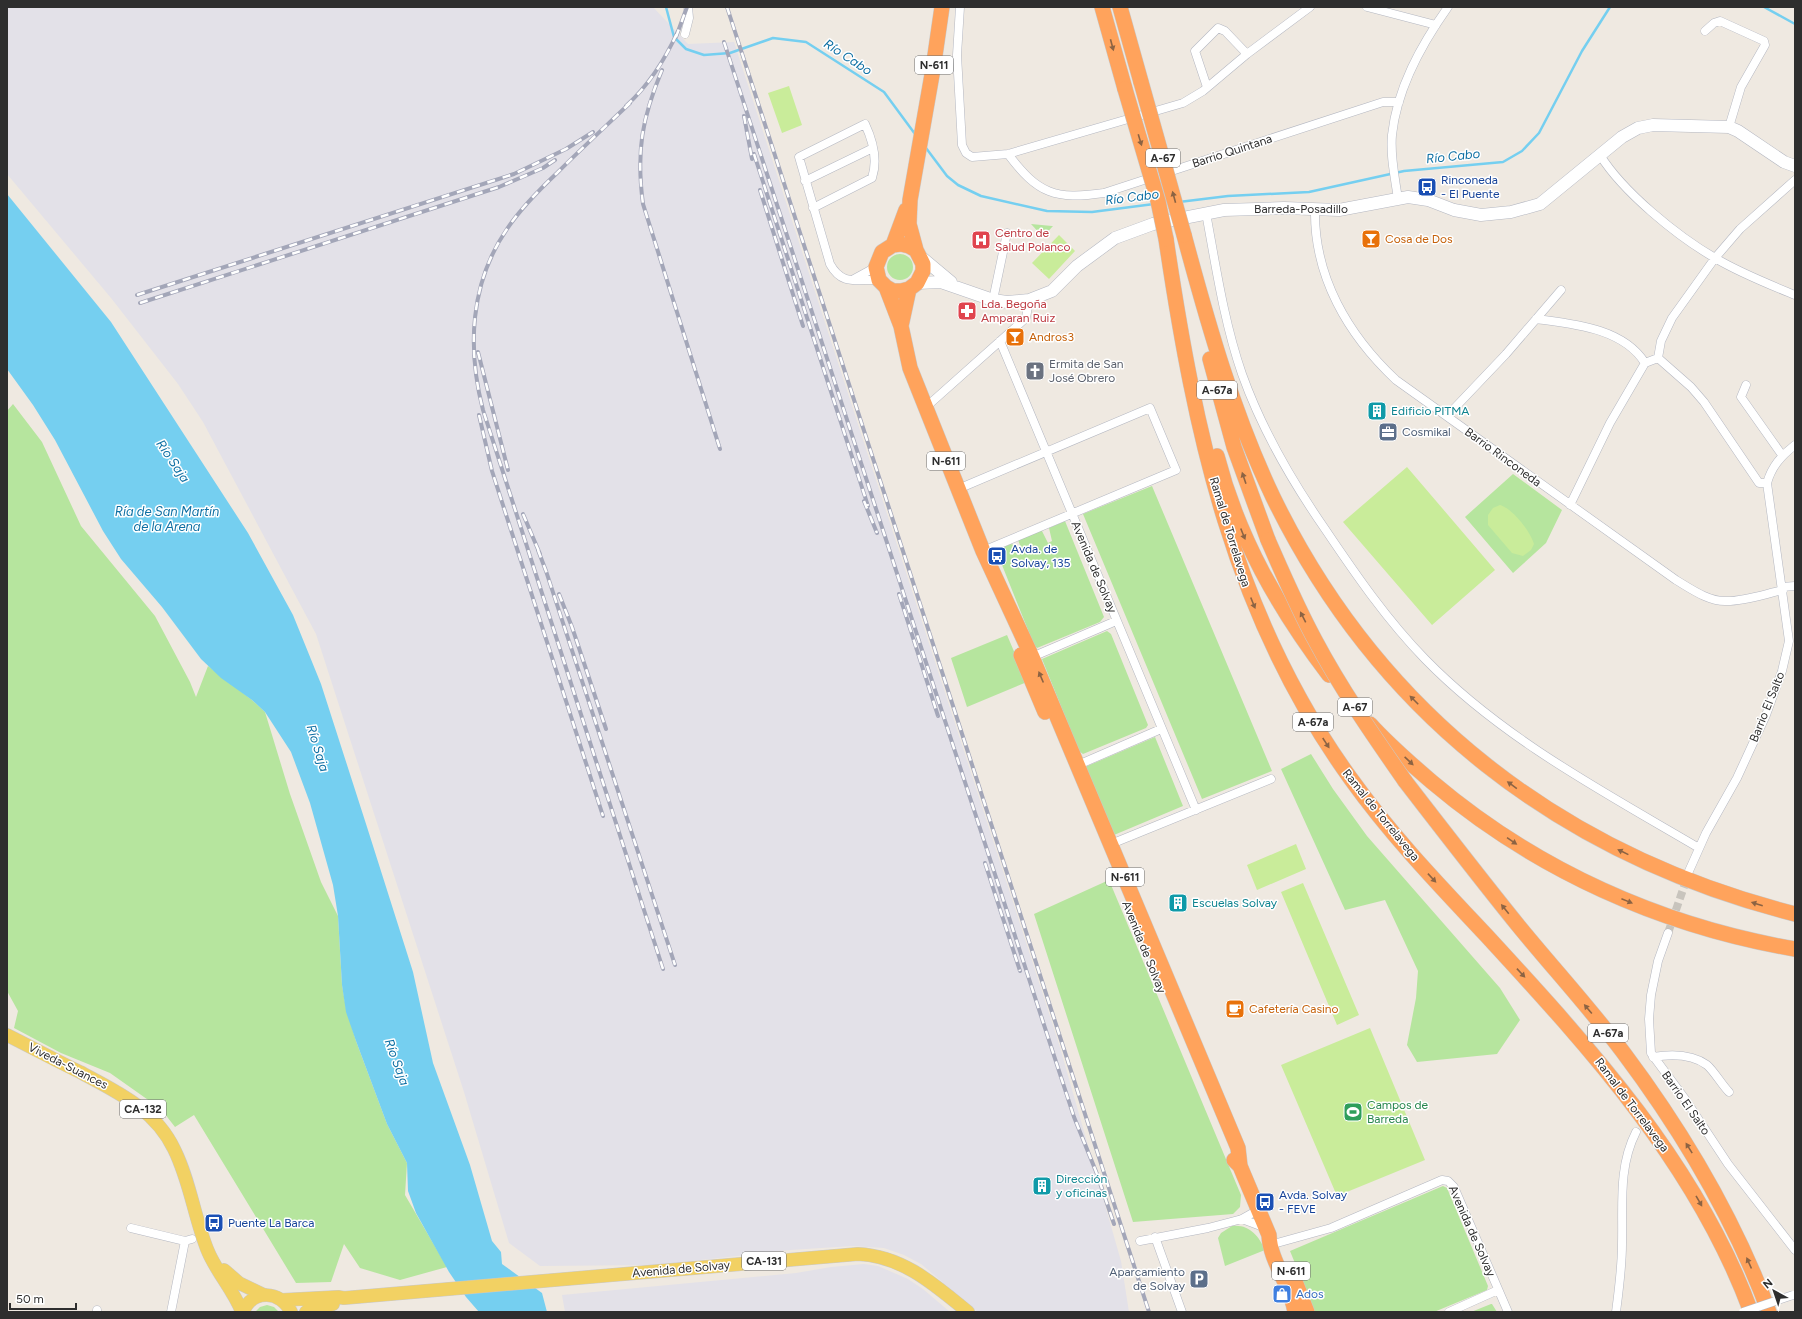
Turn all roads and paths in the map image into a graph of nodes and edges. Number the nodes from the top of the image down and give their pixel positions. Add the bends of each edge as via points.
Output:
1 (688, 7) edge
2 (942, 7) edge
3 (960, 7) edge
4 (1102, 7) edge
5 (1120, 7) edge
6 (1310, 7) edge
7 (1367, 7) edge
8 (1448, 7) edge
9 (1436, 24) junction
10 (1705, 31) dead end
11 (685, 34) dead end
12 (1247, 54) junction
13 (1207, 87) junction
14 (1399, 102) junction
15 (1729, 127) junction
16 (874, 148) junction
17 (1008, 154) junction
18 (1600, 155) junction
19 (1795, 166) edge
20 (1795, 180) edge
21 (805, 181) junction
22 (1398, 199) junction
23 (910, 200) junction
24 (813, 208) junction
25 (1315, 210) junction
26 (1206, 213) junction
27 (1007, 233) dead end
28 (1184, 235) junction
29 (1166, 239) junction
30 (893, 245) junction
31 (918, 254) junction
32 (1715, 258) junction
33 (880, 278) junction
34 (853, 279) junction
35 (913, 286) junction
36 (960, 289) junction
37 (1561, 290) dead end
38 (1795, 295) edge
39 (993, 300) junction
40 (1029, 300) junction
41 (1536, 319) junction
42 (901, 326) junction
43 (1000, 341) junction
44 (1658, 358) junction
45 (1645, 363) junction
46 (1746, 385) dead end
47 (925, 408) junction
48 (1447, 416) junction
49 (1795, 445) edge
50 (1046, 452) junction
51 (1782, 456) junction
52 (1767, 483) junction
53 (958, 489) junction
54 (1570, 505) junction
55 (1072, 514) junction
56 (983, 551) junction
57 (1795, 586) edge
58 (1783, 589) junction
59 (1000, 592) junction
60 (1116, 621) junction
61 (1032, 657) junction
62 (1161, 728) junction
63 (1078, 765) junction
64 (1271, 779) dead end
65 (1196, 810) junction
66 (1112, 844) junction
67 (1699, 848) junction
68 (1689, 871) tunnel mouth
69 (1795, 914) edge
70 (1668, 933) tunnel mouth
71 (1795, 949) edge
72 (7, 1035) edge
73 (1653, 1057) junction
74 (1730, 1092) dead end
75 (1636, 1132) dead end
76 (1240, 1166) junction
77 (1258, 1210) junction
78 (1242, 1219) junction
79 (131, 1228) dead end
80 (1271, 1235) junction
81 (1155, 1237) junction
82 (1140, 1241) dead end
83 (1795, 1250) edge
84 (215, 1265) junction
85 (1498, 1290) junction
86 (1794, 1294) edge
87 (264, 1295) junction
88 (344, 1298) junction
89 (282, 1300) junction
90 (171, 1312) edge
91 (242, 1312) edge
92 (290, 1312) edge
93 (306, 1312) edge
94 (968, 1312) edge
95 (1182, 1312) edge
96 (1295, 1312) edge
97 (1307, 1312) edge
98 (1449, 1312) edge
99 (1508, 1312) edge
100 (1616, 1312) edge
101 (1743, 1312) edge
102 (1751, 1312) edge
103 (1769, 1312) edge

1 - 11 street via 690,18
2 - 23 highway, N-611
3 - 17 street via 957,55 962,145 966,154 972,157
4 -> 29 highway, A-67, bridge via 1156,194
28 -> 5 highway, A-67, bridge
6 - 12 street
7 - 9 street
8 - 9 street
9 - 14 street via 1407,77
10 - 15 street via 1720,21 1764,41 1765,45 1741,87
12 - 13 street
12 - 13 street via 1225,31 1218,28 1195,51
13 - 17 street via 1183,103
14 - 17 street, Barrio Quintana via 1384,102 1104,193 1080,196 1059,195 1046,191 1022,172
14 - 22 street via 1392,135 1392,162
15 - 18 street, Barreda-Posadillo via 1645,126 1628,133
15 - 19 street, Barreda-Posadillo via 1784,162
16 - 21 street
16 - 21 street via 865,124 799,157
16 - 24 street via 875,170 872,178
18 - 22 street, Barreda-Posadillo via 1540,204 1511,212 1481,215 1454,210 1418,198
18 - 32 street via 1640,202
20 - 32 street via 1740,229
21 - 24 street
22 - 25 street, Barreda-Posadillo via 1352,209
23 - 30 highway, N-611
23 - 31 highway, N-611 via 909,224
24 - 34 street via 832,268 844,280
25 - 26 street, Barreda-Posadillo via 1250,209
25 - 48 street, Barrio Rinconeda via 1319,254 1338,308 1370,354 1396,380
26 - 40 street, Barreda-Posadillo via 1153,224 1115,238 1083,261 1052,291
26 - 67 street via 1236,354 1256,409 1292,482 1359,580 1425,660 1468,698 1526,742 1581,778
27 - 39 street
69 -> 28 highway, A-67 via 1697,884 1590,835 1533,800 1502,777 1442,726 1395,681 1328,594 1272,495 1226,380
103 -> 28 highway, Ramal de Torrelavega / A-67a, bridge via 1758,1282 1705,1174 1657,1099 1608,1033 1473,870 1405,781 1328,664 1302,615 1248,488 1211,367
29 -> 71 highway, A-67 via 1212,440 1242,532 1267,583 1292,624 1358,710 1393,746 1450,797 1515,844 1551,865 1604,892 1665,916 1711,930
29 -> 102 highway, Ramal de Torrelavega / A-67a via 1187,363 1220,510 1253,604 1291,684 1336,758 1387,826 1581,1040 1638,1111 1681,1171 1708,1217 1734,1268
30 - 31 highway via 905,245
30 - 33 highway, N-611 via 882,252
31 - 35 highway, N-611 via 923,271
31 - 36 street, Barreda-Posadillo via 941,276
32 - 38 street
32 - 44 street via 1672,318 1661,341
33 - 34 street
33 - 34 street
33 - 35 highway via 901,291
33 - 42 highway, N-611
35 - 36 street, Barreda-Posadillo via 941,282
35 - 42 highway, N-611
36 - 39 street, Barreda-Posadillo
37 - 41 street
39 - 40 street, Barreda-Posadillo
40 - 43 street via 1026,318
41 - 45 street via 1577,324 1600,331 1620,340 1641,356
41 - 48 street
42 - 47 highway, Avenida de Solvay / N-611 via 910,368
43 - 47 street
43 - 50 street, Avenida de Solvay
44 - 45 street
44 - 52 street via 1704,402 1758,483
45 - 54 street via 1610,422
46 - 51 street via 1741,397
47 - 53 highway, Avenida de Solvay / N-611
48 - 54 street, Barrio Rinconeda
49 - 51 street
50 - 53 street, Avenida de Solvay
50 - 55 street, Avenida de Solvay
50 - 55 street, Avenida de Solvay via 1150,408 1176,470
51 - 52 street via 1771,470
52 - 58 street, Barrio El Salto
53 - 56 highway, Avenida de Solvay / N-611
54 - 58 street, Barrio Rinconeda via 1676,580 1713,599 1727,601
55 - 56 street, Avenida de Solvay
55 - 60 street, Avenida de Solvay
56 - 59 highway, Avenida de Solvay / N-611
57 - 58 street, Barrio Rinconeda
58 - 67 street, Barrio El Salto via 1789,641 1782,671 1763,722 1737,778
59 - 61 highway, Avenida de Solvay / N-611 via 1012,610
59 - 76 highway, Avenida de Solvay / N-611 via 1005,614 1032,682 1205,1094 1233,1157
60 - 61 street, Avenida de Solvay
60 - 62 street, Avenida de Solvay
63 -> 61 highway, Avenida de Solvay / N-611
62 - 63 street
62 - 65 street, Avenida de Solvay
63 - 66 highway, Avenida de Solvay / N-611
64 - 65 street
65 - 66 street
66 - 76 highway, Avenida de Solvay / N-611 via 1238,1148
67 - 68 street, Barrio El Salto
70 - 73 street, Barrio El Salto via 1656,966 1651,995 1650,1046
72 - 84 main road, Viveda-Suances / CA-132 via 124,1096 156,1122 170,1142 183,1170 206,1245
73 - 74 street via 1676,1055 1701,1062 1708,1066
73 - 83 street, Barrio El Salto via 1685,1099 1728,1164
75 - 100 street via 1622,1178 1622,1247
76 - 77 highway, Avenida de Solvay / N-611
77 - 78 street
77 - 80 highway, Avenida de Solvay / N-611
78 - 80 street
78 - 81 street
79 - 90 street via 188,1240
80 - 85 street, Avenida de Solvay via 1331,1228 1445,1180 1454,1187
80 - 96 highway, Avenida de Solvay / N-611 via 1269,1246
80 - 97 highway, Avenida de Solvay / N-611
81 - 82 street
81 - 95 street
84 - 87 main road via 239,1283
84 - 91 main road, Viveda-Suances / CA-132 via 235,1295
85 - 98 street, Avenida de Solvay
85 - 99 street
86 - 101 street, bridge
87 - 89 main road, CA-131 via 272,1295
87 - 91 main road via 252,1299
88 - 89 main road, CA-131
88 - 93 main road, CA-131 via 339,1303 319,1306
88 - 94 main road, Avenida de Solvay / CA-131 via 863,1254 889,1259 914,1270
89 - 92 main road

